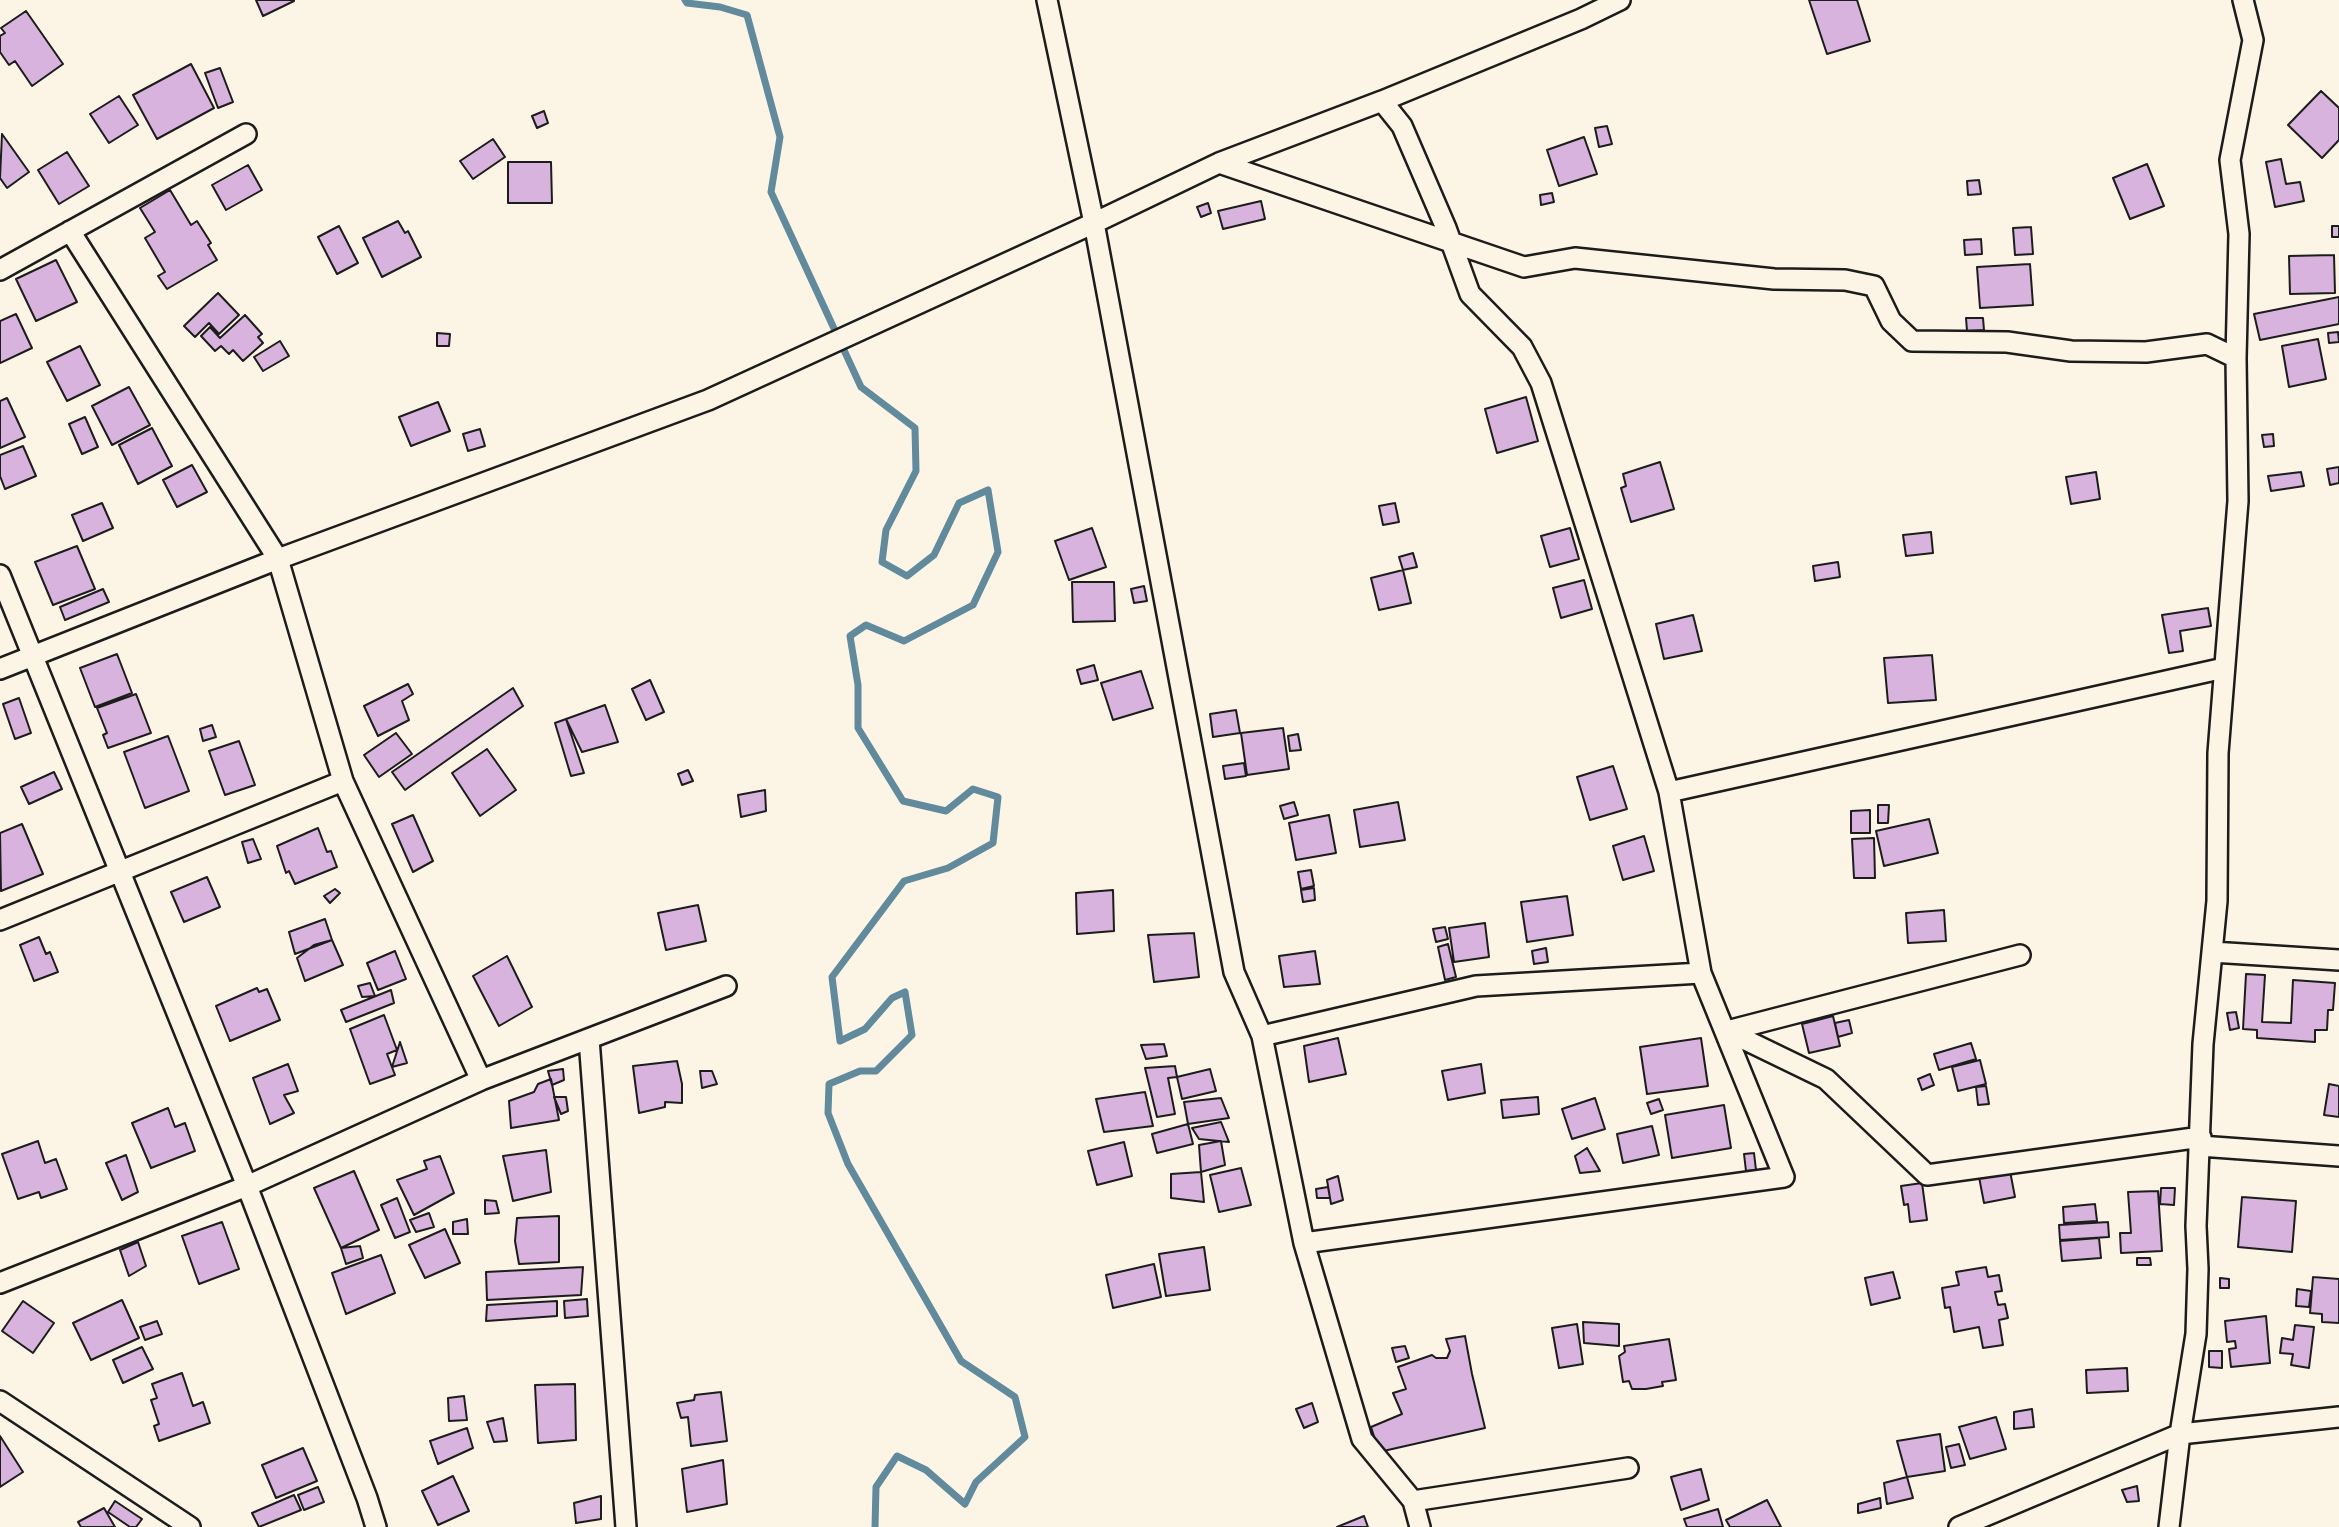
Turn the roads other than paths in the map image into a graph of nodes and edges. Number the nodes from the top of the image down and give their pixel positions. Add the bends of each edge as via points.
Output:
1 (1047, 0) edge
2 (1620, 0) edge
3 (2243, 0) edge
4 (1382, 101) junction
5 (246, 134) dead end
6 (1219, 163) junction
7 (1094, 223) junction
8 (70, 231) junction
9 (1450, 241) junction
10 (0, 270) edge
11 (2236, 358) junction
12 (278, 559) junction
13 (0, 575) edge
14 (32, 657) junction
15 (2224, 668) junction
16 (0, 669) edge
17 (343, 781) junction
18 (1669, 792) junction
19 (119, 872) junction
20 (0, 920) edge
21 (2212, 952) junction
22 (2020, 955) dead end
23 (2339, 960) edge
24 (1702, 973) junction
25 (726, 986) dead end
26 (1727, 1031) junction
27 (1262, 1036) junction
28 (589, 1039) junction
29 (481, 1080) junction
30 (2201, 1141) junction
31 (2339, 1156) edge
32 (247, 1186) junction
33 (1304, 1243) junction
34 (0, 1283) edge
35 (0, 1401) edge
36 (2339, 1417) edge
37 (2180, 1434) junction
38 (1628, 1468) dead end
39 (1413, 1502) junction
40 (190, 1527) edge
41 (376, 1527) edge
42 (626, 1527) edge
43 (1420, 1527) edge
44 (1959, 1527) edge
45 (2169, 1527) edge

1 - 7 street
2 - 4 street
3 - 11 street via 2253,40 2230,160 2239,234
4 - 6 street
4 - 9 street via 1402,126
5 - 8 street
6 - 7 street
6 - 9 street
7 - 12 street via 708,400
7 - 27 street via 1234,972
8 - 10 street
8 - 12 street
9 - 11 street via 1524,267 1574,258 1874,286 1892,321 1912,341 2146,352 2207,344
9 - 18 street via 1469,294 1522,347 1541,383
11 - 15 street via 2238,501
12 - 14 street
12 - 17 street
13 - 14 street
14 - 16 street
14 - 19 street
15 - 18 street
15 - 21 street
17 - 19 street
17 - 29 street
18 - 24 street
19 - 20 street
19 - 32 street
21 - 23 street
21 - 30 street via 2203,1044
22 - 26 street
24 - 26 street
24 - 27 street via 1476,986
25 - 28 street
26 - 30 street via 1826,1079 1927,1175
26 - 33 street via 1784,1177
27 - 33 street
28 - 29 street
28 - 42 street
29 - 32 street
30 - 31 street
30 - 37 street via 2196,1334
32 - 34 street
32 - 41 street
33 - 39 street via 1362,1439
35 - 40 street
36 - 37 street
37 - 44 street
37 - 45 street
38 - 39 street
39 - 43 street

